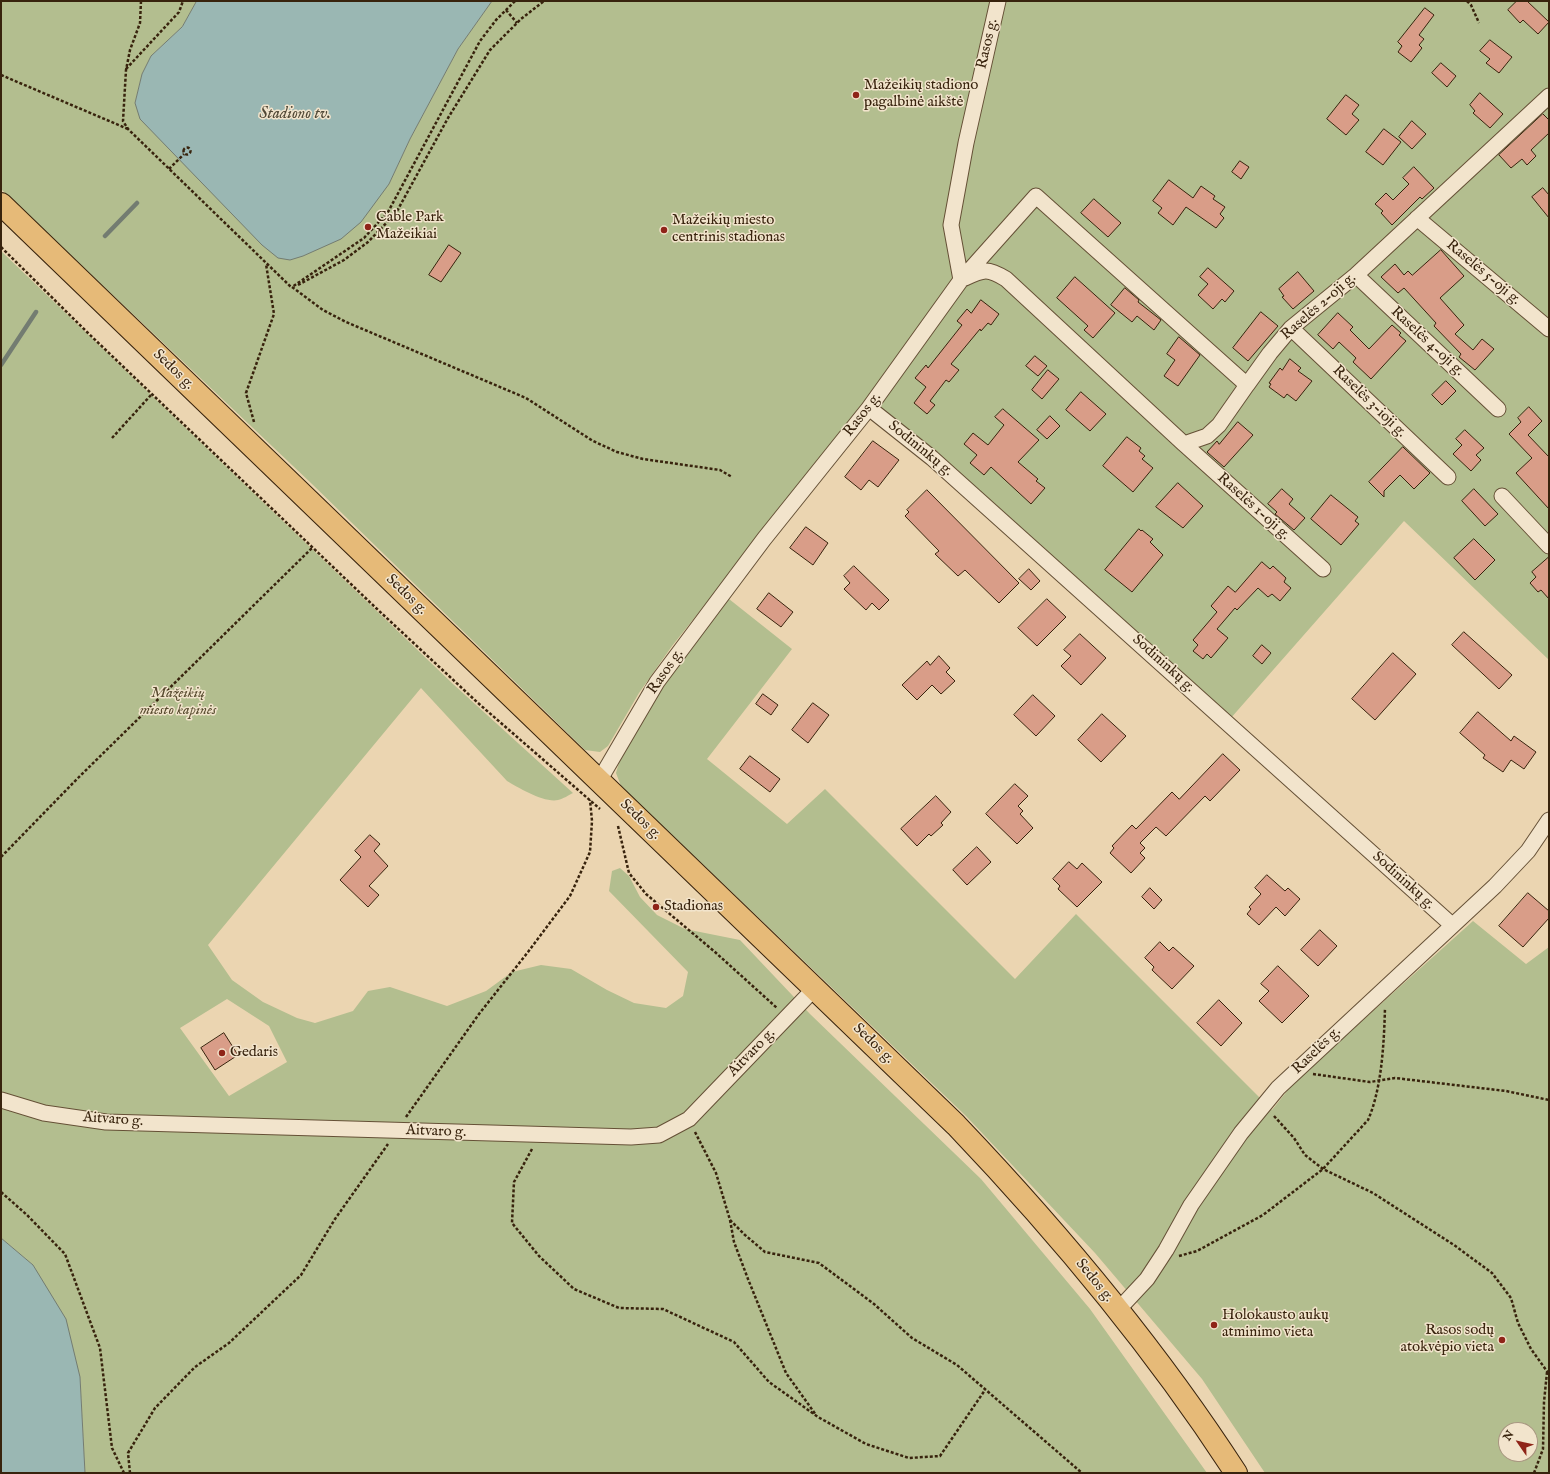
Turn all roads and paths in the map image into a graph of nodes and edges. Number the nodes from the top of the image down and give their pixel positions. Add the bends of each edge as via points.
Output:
1 (141, 1) edge
2 (183, 1) edge
3 (515, 1) edge
4 (544, 1) edge
5 (998, 1) edge
6 (1467, 1) edge
7 (506, 10) junction
8 (517, 23) junction
9 (1479, 23) dead end
10 (126, 70) junction
11 (1, 75) edge
12 (1549, 96) edge
13 (128, 129) junction
14 (184, 154) dead end
15 (169, 169) junction
16 (1, 204) edge
17 (1417, 218) junction
18 (1, 247) edge
19 (266, 264) junction
20 (1356, 275) junction
21 (961, 280) junction
22 (292, 287) junction
23 (1291, 328) junction
24 (1549, 329) edge
25 (1247, 385) junction
26 (151, 395) dead end
27 (869, 408) junction
28 (1498, 409) dead end
29 (112, 438) dead end
30 (1184, 444) junction
31 (255, 449) junction
32 (732, 477) dead end
33 (1448, 477) dead end
34 (1502, 496) dead end
35 (1549, 546) edge
36 (313, 547) junction
37 (1323, 569) dead end
38 (595, 791) junction
39 (603, 812) dead end
40 (1549, 820) edge
41 (614, 822) dead end
42 (1, 857) edge
43 (1452, 925) junction
44 (814, 988) junction
45 (1382, 990) junction
46 (792, 1013) junction
47 (1295, 1072) junction
48 (1378, 1081) junction
49 (1, 1100) edge
50 (1549, 1100) edge
51 (1264, 1105) junction
52 (689, 1118) junction
53 (397, 1130) junction
54 (540, 1135) junction
55 (1323, 1169) junction
56 (1, 1192) edge
57 (730, 1220) junction
58 (1166, 1250) junction
59 (1118, 1310) junction
60 (1548, 1373) edge
61 (985, 1390) junction
62 (818, 1417) junction
63 (124, 1473) edge
64 (130, 1473) edge
65 (1082, 1473) edge
66 (1236, 1473) edge
67 (1534, 1473) edge

1 - 10 path via 140,23
2 - 10 path via 179,12
3 - 7 path
4 - 8 path
5 - 21 street, Rasos g. via 966,143 951,225
6 - 9 path
7 - 8 path
7 - 22 path via 480,41 388,212 364,238
8 - 22 path via 490,50 472,78 396,212 368,242 344,260
10 - 13 path via 123,121
11 - 13 path
12 - 17 street, Raselės 2-oji g.
13 - 15 path
14 - 15 path
15 - 19 path
16 - 31 main road, Sedos g.
17 - 20 street, Raselės 2-oji g.
17 - 24 street, Raselės 5-oji g.
18 - 36 path
19 - 22 path
19 - 31 path via 274,314 246,392 256,431
20 - 23 street, Raselės 2-oji g.
20 - 28 street, Raselės 4-oji g.
21 - 25 street via 1036,196
21 - 27 street, Rasos g.
21 - 30 street, Raselės 1-oji g. via 982,270 1006,279
22 - 32 path via 346,322 526,398 617,452 643,459 720,470
23 - 25 street, Raselės 2-oji g.
23 - 33 street, Raselės 3-ioji g.
25 - 30 street, Raselės 2-oji g. via 1219,425 1207,436
26 - 29 path
27 - 38 street, Rasos g. via 764,539 657,682
27 - 43 street, Sodininkų g. via 932,458
30 - 37 street, Raselės 1-oji g.
31 - 38 main road, Sedos g.
34 - 35 street
36 - 38 path via 478,702
36 - 42 path
38 - 39 path
38 - 44 main road, Sedos g.
38 - 53 path via 590,852 570,896 479,1014
40 - 43 street, Raselės g. via 1528,851 1495,886
41 - 46 path via 620,827 629,873 646,894 780,1011
43 - 45 street, Raselės g.
44 - 46 street, Aitvaro g.
44 - 59 main road, Sedos g. via 946,1115 1004,1176
45 - 47 street, Raselės g.
45 - 48 path via 1385,998 1385,1018
46 - 52 street, Aitvaro g.
47 - 48 path
47 - 51 street, Raselės g.
48 - 50 path via 1395,1078 1506,1091
48 - 55 path via 1368,1120
49 - 53 street, Aitvaro g. via 44,1113 106,1122
51 - 55 path via 1294,1138 1305,1155
51 - 58 street, Raselės g. via 1191,1205
52 - 54 street, Aitvaro g. via 660,1135 631,1138
52 - 57 path via 716,1173
53 - 54 street, Aitvaro g.
53 - 64 path via 335,1220 301,1275 229,1343 195,1367 156,1408 128,1453
54 - 62 path via 514,1182 512,1223 539,1256 574,1289 619,1308 663,1309 734,1342 769,1382
55 - 58 path via 1263,1215 1197,1251 1180,1256
55 - 60 path via 1373,1193 1454,1245 1492,1273 1511,1298 1518,1323 1531,1350
56 - 63 path via 66,1254 100,1348 112,1448
57 - 61 path via 765,1252 819,1263 874,1304 912,1338 957,1365
57 - 62 path via 734,1242 743,1267 786,1373
58 - 59 street, Raselės g. via 1147,1279
59 - 66 main road, Sedos g. via 1196,1414
60 - 67 path via 1544,1402 1543,1449
61 - 62 path via 940,1456 909,1458 866,1444
61 - 65 path

